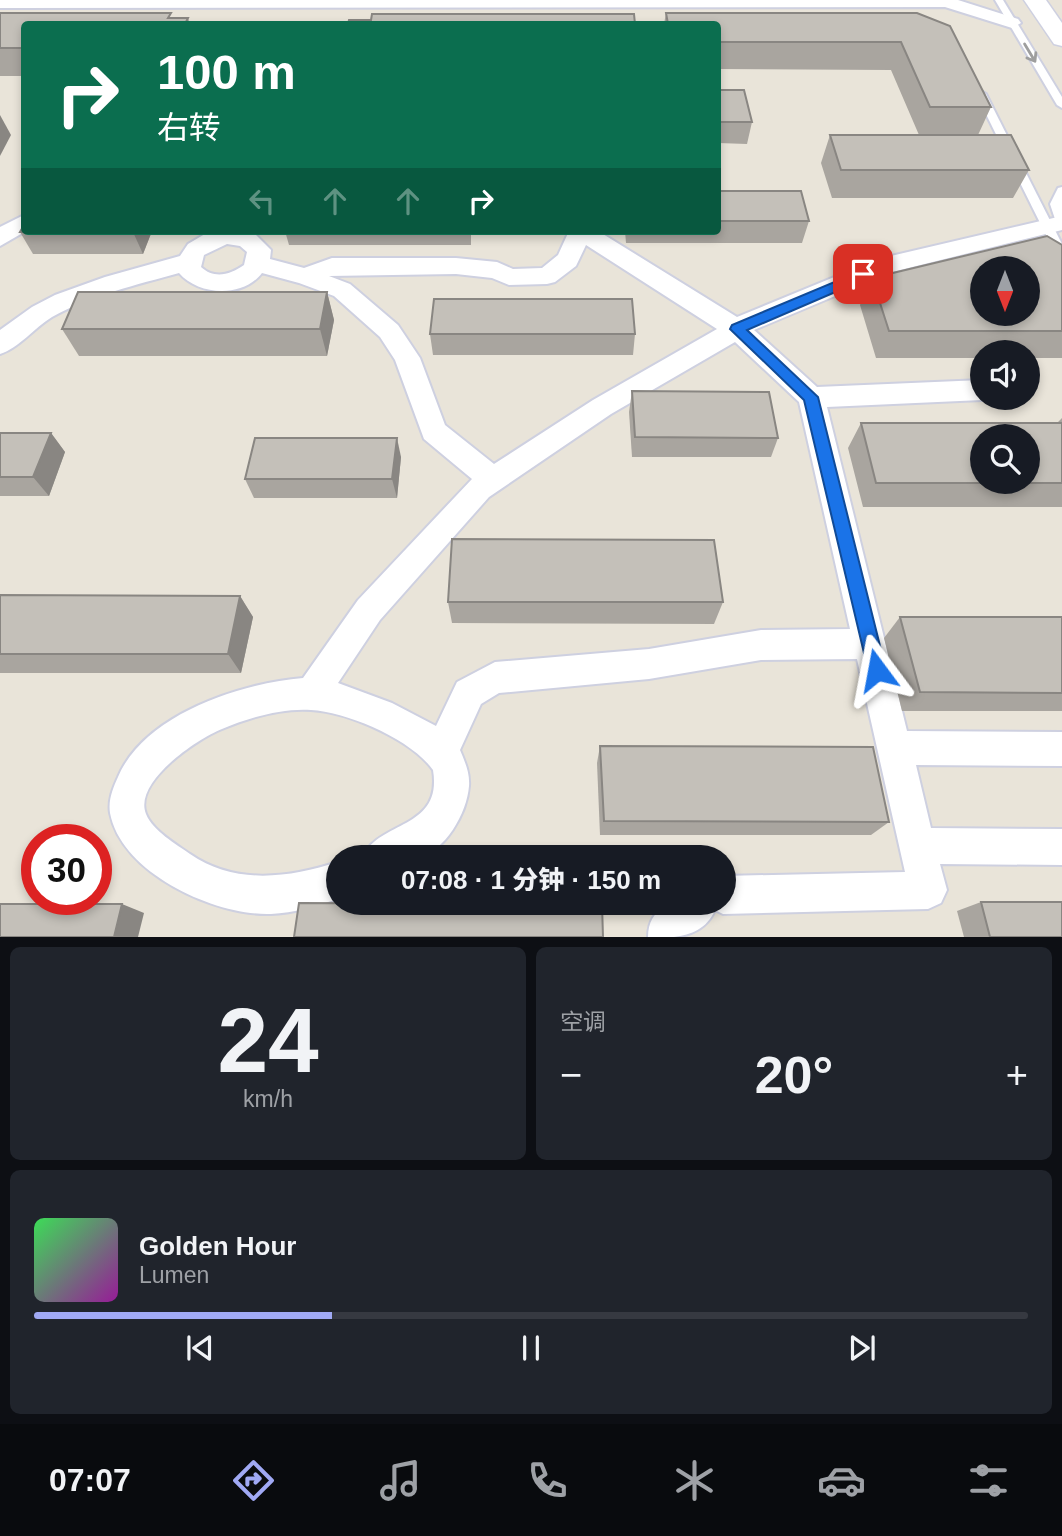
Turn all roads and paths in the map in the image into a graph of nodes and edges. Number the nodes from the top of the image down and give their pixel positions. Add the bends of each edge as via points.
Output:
1 (999, 0) edge
2 (1035, 0) edge
3 (647, 2) junction
4 (0, 3) edge
5 (203, 3) junction
6 (371, 3) junction
7 (210, 21) edge
8 (362, 21) edge
9 (650, 21) edge
10 (1012, 23) junction
11 (1062, 39) edge
12 (975, 82) edge
13 (1062, 105) edge
14 (1062, 190) edge
15 (21, 224) edge
16 (1057, 224) edge
17 (248, 235) edge
18 (578, 235) edge
19 (586, 235) edge
20 (208, 236) edge
21 (0, 238) edge
22 (1062, 255) edge
23 (189, 261) junction
24 (257, 264) junction
25 (305, 276) junction
26 (737, 329) junction
27 (1, 342) edge
28 (970, 390) edge
29 (811, 397) junction
30 (493, 480) junction
31 (871, 644) junction
32 (311, 694) junction
33 (895, 748) junction
34 (1062, 749) edge
35 (441, 752) junction
36 (402, 845) edge
37 (918, 846) junction
38 (1062, 846) edge
39 (326, 884) edge
40 (736, 895) edge
41 (684, 915) edge
42 (667, 937) edge

1 - 10 lane
2 - 11 street
3 - 6 street
3 - 9 street
3 - 10 street via 946,2
4 - 5 street
5 - 6 street
5 - 7 street
6 - 8 street
10 -> 13 lane
12 - 16 lane
14 - 16 lane via 1056,204
15 - 21 street
16 - 22 lane
16 - 26 street via 887,265
17 - 20 street
17 - 24 street via 259,250
18 - 25 street via 568,260 547,276 509,277 497,270 456,266 332,266
19 - 26 street
20 - 23 street
23 - 24 street via 189,269 200,280 220,283 242,277
23 - 27 street via 64,300
24 - 25 street
25 - 30 street via 342,290 389,331 407,358 434,431
26 - 29 street
26 - 30 street via 601,407
28 - 29 street
29 - 31 street
30 - 32 street via 479,489 369,610
31 - 33 street
31 - 35 street via 761,645 649,664 495,678 469,693
32 - 35 street via 387,718
32 - 39 street via 281,697 208,718 142,766 128,795 127,810 136,835 187,876 212,887 268,895
33 - 34 street
33 - 37 street
35 - 36 street via 452,778 446,808 437,822
37 - 38 street
37 - 40 street via 929,890
41 - 42 street via 667,929

